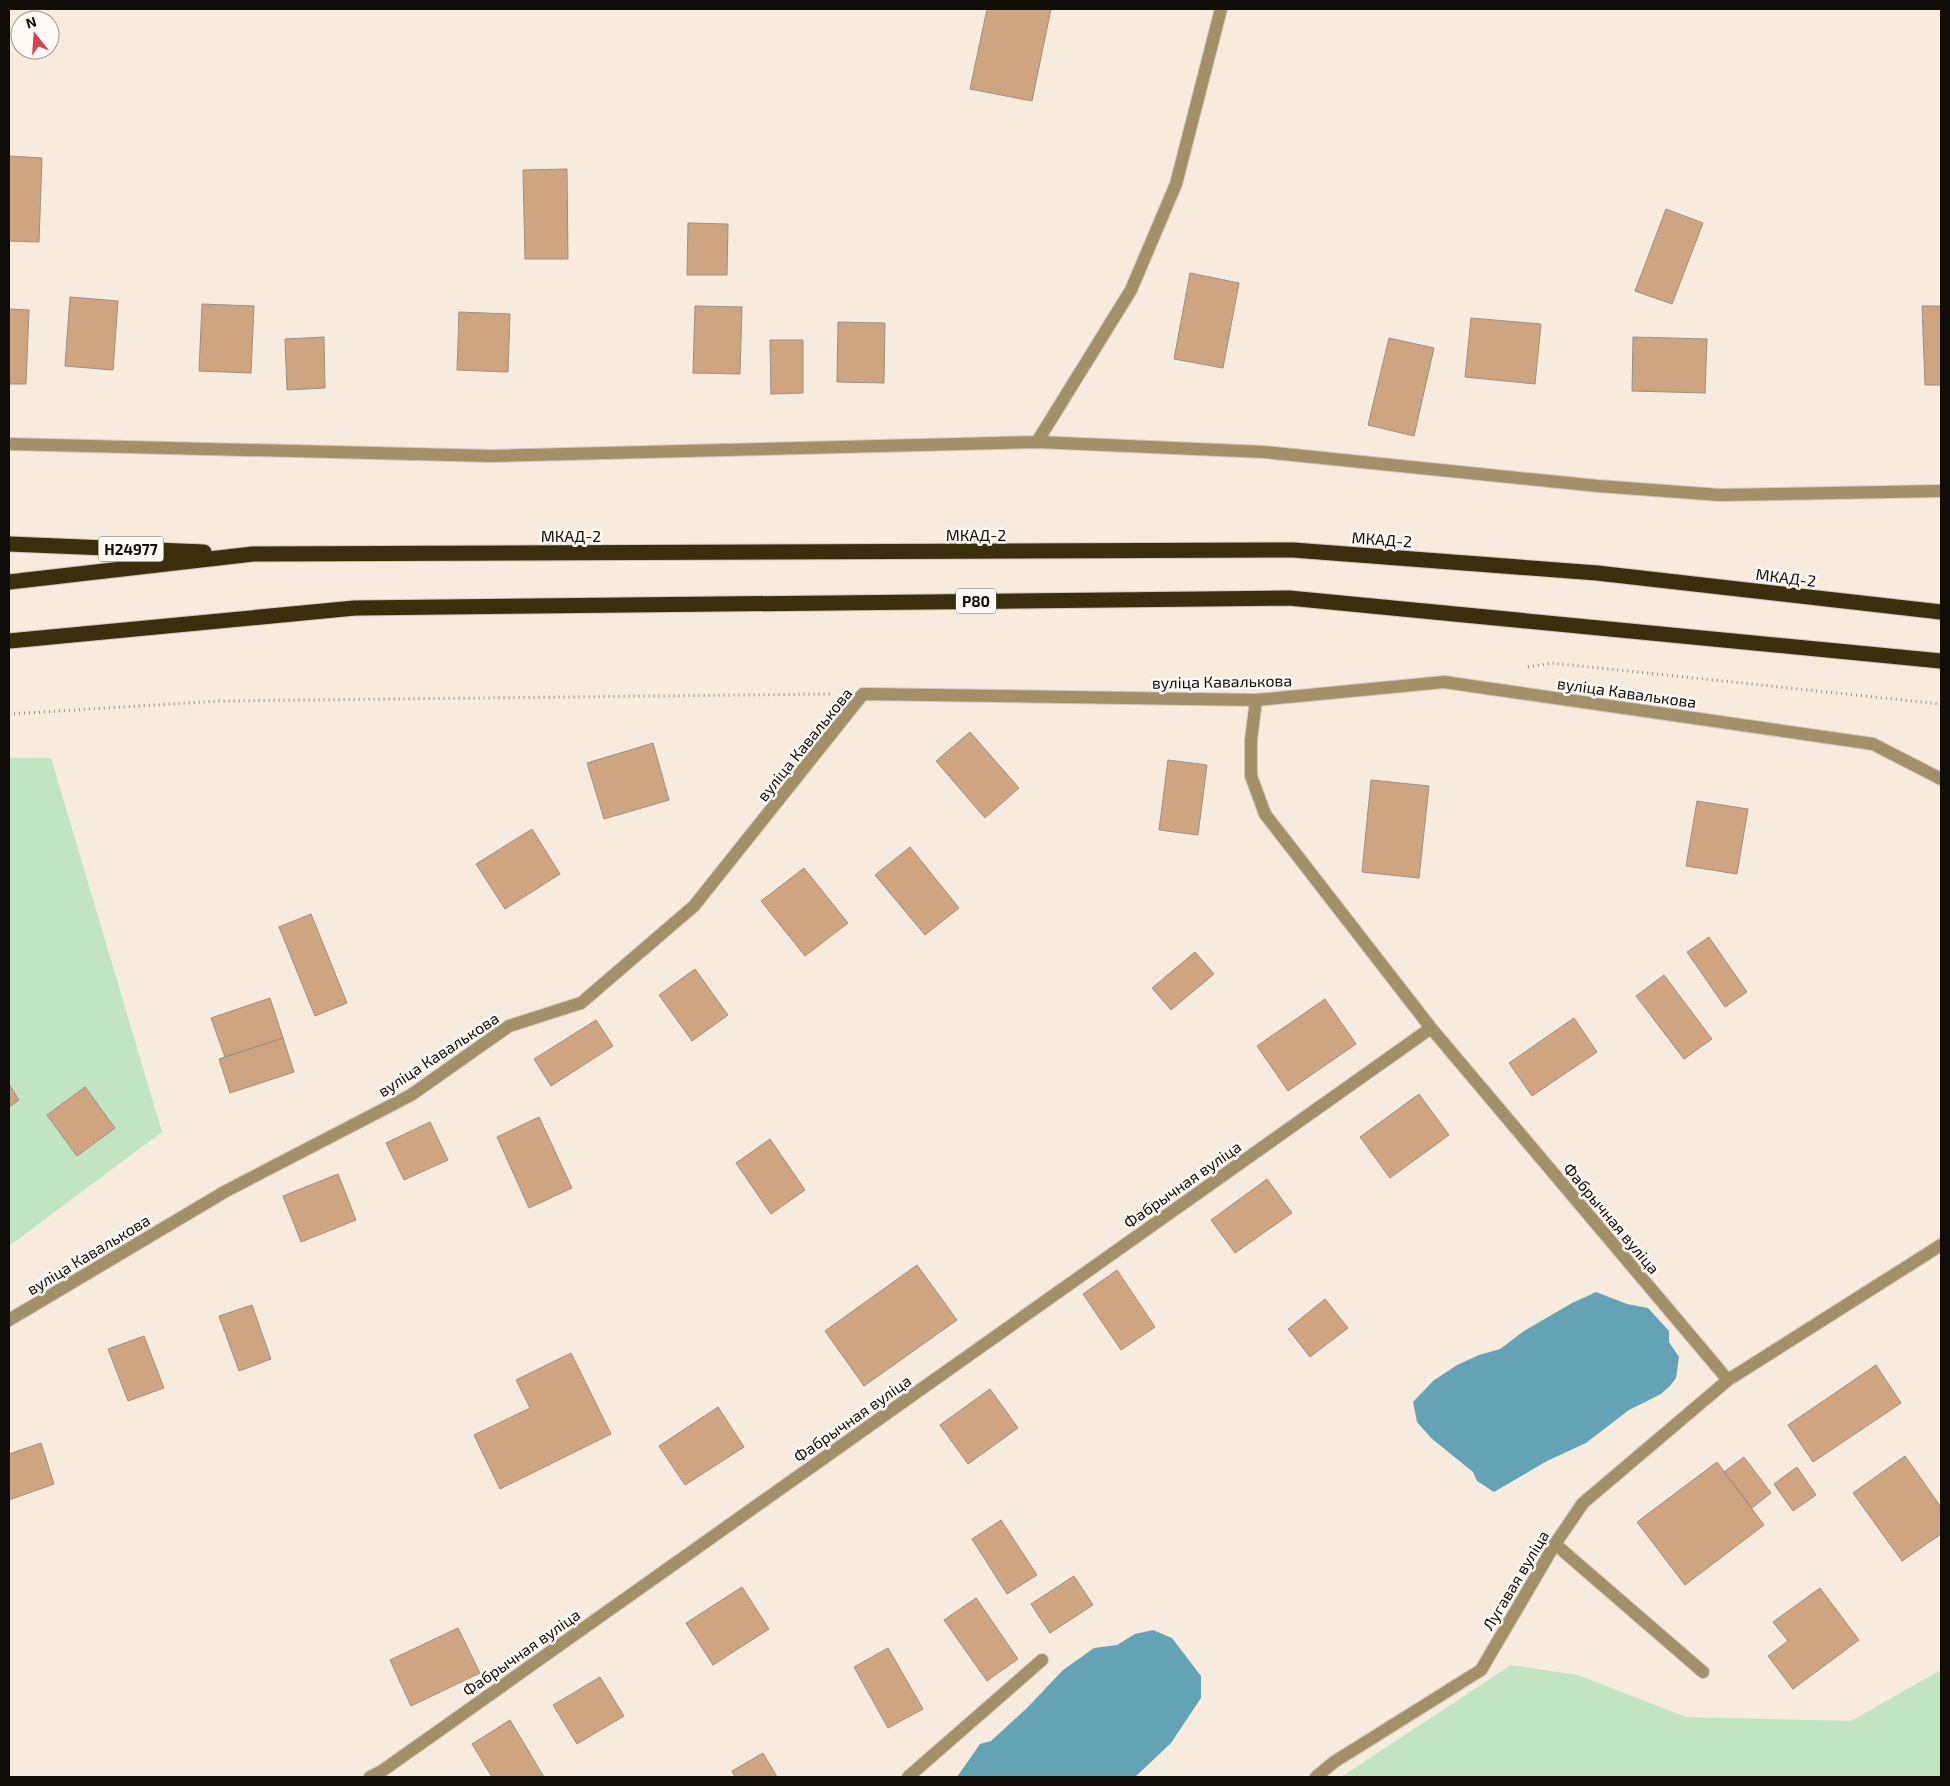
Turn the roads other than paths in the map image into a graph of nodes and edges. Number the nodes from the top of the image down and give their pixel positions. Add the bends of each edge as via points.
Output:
1 (1221, 9) edge
2 (1036, 442) junction
3 (9, 444) edge
4 (1941, 491) edge
5 (9, 544) edge
6 (254, 554) junction
7 (9, 582) edge
8 (1941, 612) edge
9 (9, 641) edge
10 (1941, 661) edge
11 (1256, 700) junction
12 (1941, 779) edge
13 (1431, 1028) junction
14 (1941, 1245) edge
15 (9, 1320) edge
16 (1728, 1380) junction
17 (1555, 1544) junction
18 (1042, 1660) dead end
19 (1704, 1672) dead end
20 (370, 1777) edge
21 (908, 1777) edge
22 (1316, 1777) edge

1 - 2 street via 1176,184 1131,290
2 - 3 street via 492,456
2 - 4 street via 1264,452 1720,495
5 - 6 highway, Н24977
6 - 7 highway, МКАД-2
6 - 8 highway, МКАД-2 via 1293,550 1597,573
9 - 10 highway, Р80 via 355,608 1289,598
11 - 12 street, вуліца Кавалькова via 1444,682 1873,744
11 - 13 street via 1251,776 1265,814
11 - 15 street, вуліца Кавалькова via 863,694 694,906 581,1004 509,1026 411,1095 226,1191
13 - 16 street, Фабрычная вуліца
13 - 20 street, Фабрычная вуліца
14 - 16 street
16 - 17 street, Лугавая вуліца via 1583,1503
17 - 19 street
17 - 22 street, Лугавая вуліца via 1480,1670 1334,1762
18 - 21 street

